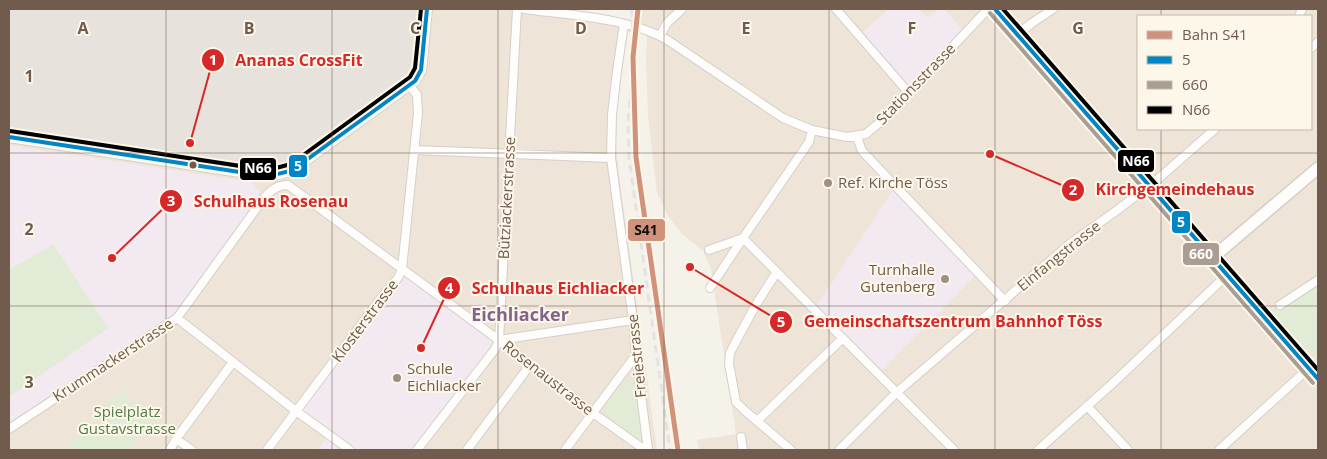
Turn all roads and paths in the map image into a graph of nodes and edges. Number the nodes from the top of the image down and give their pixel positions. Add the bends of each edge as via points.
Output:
1 (427, 9) edge
2 (517, 9) edge
3 (524, 9) edge
4 (682, 9) edge
5 (836, 9) edge
6 (988, 9) edge
7 (995, 9) edge
8 (1053, 9) edge
9 (624, 24) junction
10 (1018, 34) junction
11 (660, 36) junction
12 (410, 86) junction
13 (908, 92) junction
14 (812, 130) junction
15 (1214, 130) edge
16 (9, 136) edge
17 (857, 137) junction
18 (415, 150) junction
19 (510, 154) junction
20 (611, 158) junction
21 (1318, 168) edge
22 (279, 180) junction
23 (1149, 186) junction
24 (743, 238) junction
25 (709, 250) dead end
26 (1212, 258) junction
27 (402, 268) junction
28 (776, 273) junction
29 (1227, 275) junction
30 (1318, 280) edge
31 (710, 288) dead end
32 (1004, 301) junction
33 (1280, 305) dead end
34 (177, 318) junction
35 (633, 320) junction
36 (842, 339) junction
37 (499, 340) junction
38 (636, 355) junction
39 (233, 362) junction
40 (530, 365) junction
41 (1308, 368) junction
42 (1318, 379) edge
43 (896, 393) junction
44 (1087, 406) junction
45 (296, 412) junction
46 (593, 413) junction
47 (758, 421) junction
48 (9, 429) edge
49 (741, 436) dead end
50 (176, 439) junction
51 (948, 448) edge
52 (170, 450) edge
53 (192, 450) edge
54 (268, 450) edge
55 (350, 450) edge
56 (417, 450) edge
57 (468, 450) edge
58 (565, 450) edge
59 (647, 450) edge
60 (743, 450) edge
61 (791, 450) edge
62 (839, 450) edge
63 (1038, 450) edge
64 (1128, 450) edge
65 (1219, 450) edge

1 - 12 street, Krummackerstrasse via 422,62 418,76
2 - 19 street, Bütziackerstrasse
3 - 9 street
4 - 11 street
5 - 13 street
6 - 13 street, Stationsstrasse
7 - 10 main road
8 - 10 street
9 - 11 street
9 - 20 street, Freiestrasse via 612,115
10 - 23 main road
11 - 14 street via 783,118
12 - 18 street, Klosterstrasse via 418,99
12 - 22 street, Krummackerstrasse
13 - 17 street, Stationsstrasse via 878,125
14 - 17 street
14 - 24 street via 808,142
15 - 23 street, Einfangstrasse
16 - 22 street, Rosenaustrasse
17 - 32 street via 862,151
18 - 19 street
18 - 27 street, Klosterstrasse
19 - 20 street
19 - 37 street, Bütziackerstrasse
20 - 35 street, Freiestrasse
21 - 26 main road
22 - 27 street, Rosenaustrasse
22 - 34 street, Krummackerstrasse
23 - 26 main road
23 - 32 street, Einfangstrasse via 1072,242
24 - 25 street
24 - 28 street
24 - 31 street
26 - 29 main road
27 - 37 street, Rosenaustrasse
27 - 45 street, Klosterstrasse via 398,278
28 - 36 street
28 - 47 street via 729,358 736,402
29 - 41 main road
29 - 44 street
30 - 33 street
32 - 43 street, Einfangstrasse
34 - 39 street
34 - 48 street, Krummackerstrasse
35 - 37 street
35 - 38 street, Freiestrasse
36 - 43 street
36 - 47 street
37 - 40 street, Rosenaustrasse
37 - 56 street, Bütziackerstrasse
38 - 46 street
38 - 59 street, Freiestrasse
39 - 45 street
39 - 50 street
40 - 46 street, Rosenaustrasse
40 - 57 street
41 - 42 main road
41 - 65 street
43 - 51 street
43 - 62 street, Einfangstrasse
44 - 63 street
44 - 64 street
45 - 54 street, Klosterstrasse
45 - 55 street
46 - 58 street
46 - 59 street, Rosenaustrasse
47 - 61 street
49 - 60 street
50 - 52 street
50 - 53 street

